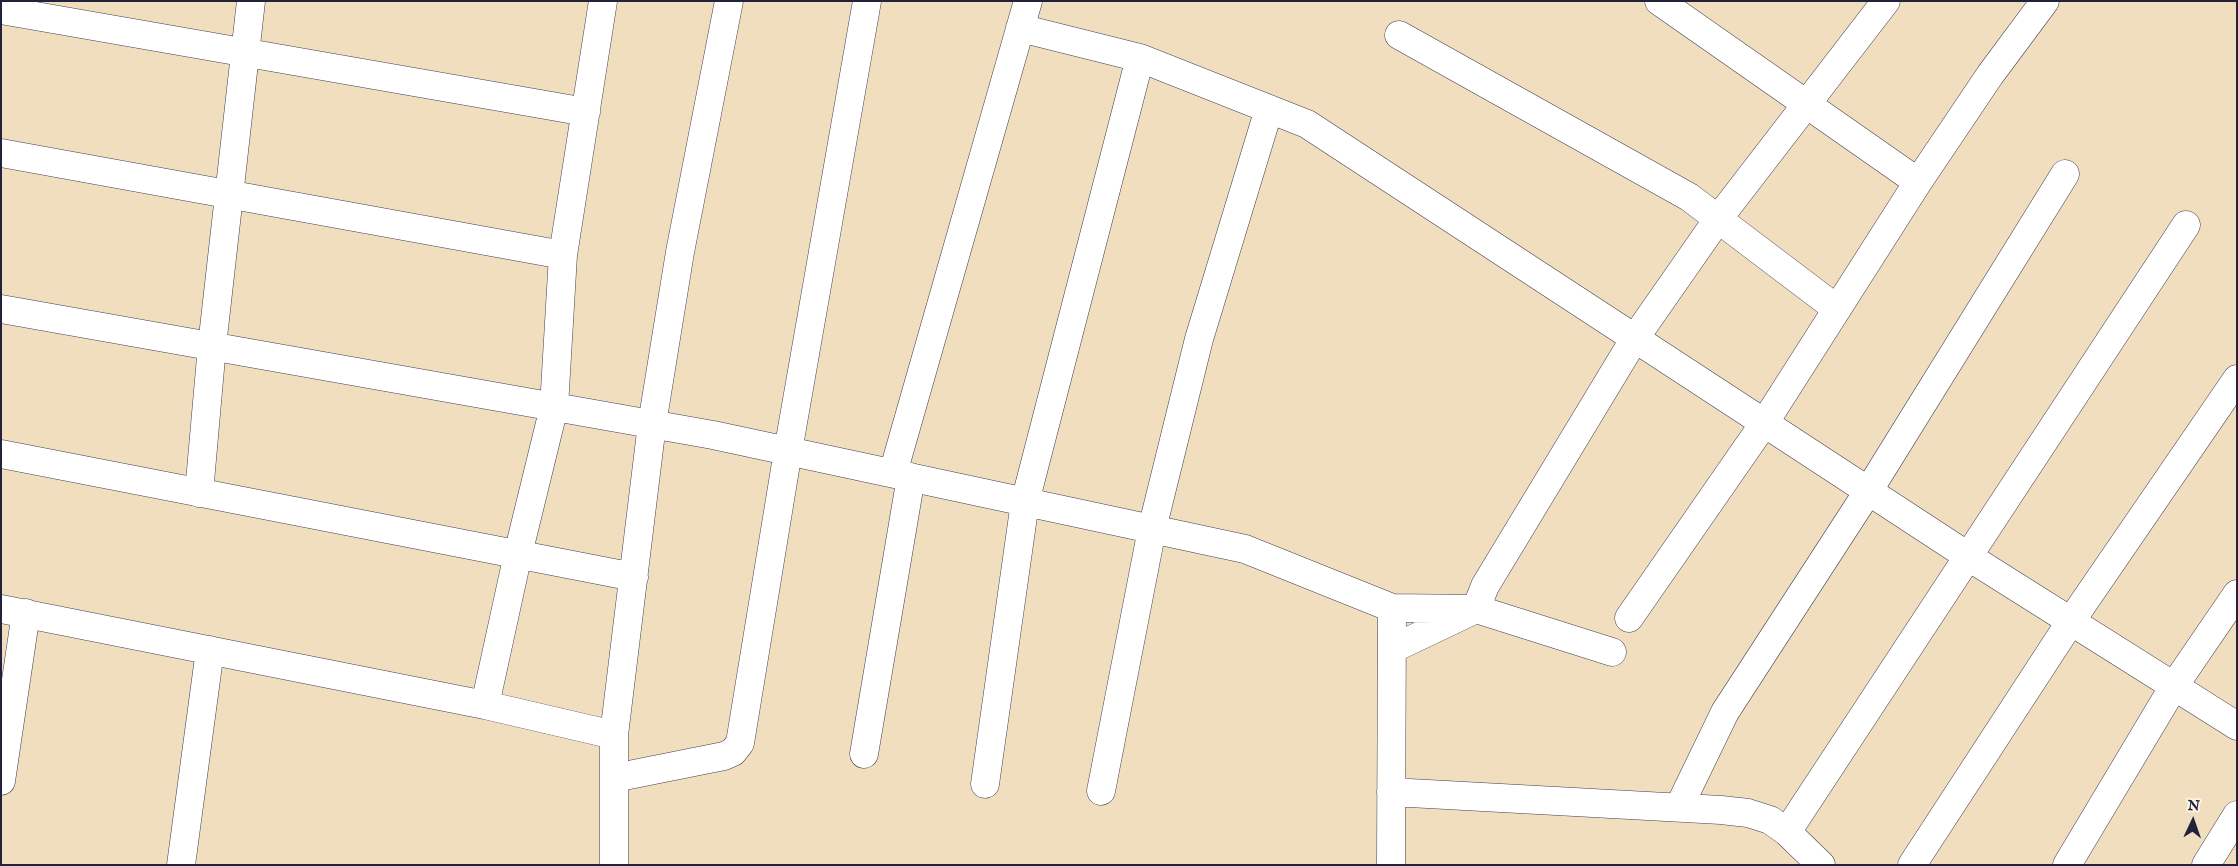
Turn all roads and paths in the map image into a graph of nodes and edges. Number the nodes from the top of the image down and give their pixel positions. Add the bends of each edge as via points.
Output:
1 (251, 1) edge
2 (603, 1) edge
3 (729, 1) edge
4 (867, 1) edge
5 (1028, 1) edge
6 (1659, 1) edge
7 (1886, 1) edge
8 (2044, 1) edge
9 (1, 10) edge
10 (1020, 28) junction
11 (1399, 35) dead end
12 (245, 54) junction
13 (1140, 58) junction
14 (1806, 103) junction
15 (1269, 109) junction
16 (586, 112) junction
17 (1, 153) edge
18 (2064, 174) dead end
19 (1918, 182) junction
20 (229, 194) junction
21 (1718, 218) junction
22 (2186, 225) dead end
23 (563, 255) junction
24 (1, 309) edge
25 (1837, 309) junction
26 (1636, 338) junction
27 (212, 346) junction
28 (2237, 380) edge
29 (554, 407) junction
30 (1765, 422) junction
31 (652, 424) junction
32 (788, 451) junction
33 (1, 454) edge
34 (902, 475) junction
35 (1869, 490) junction
36 (199, 493) junction
37 (1025, 502) junction
38 (1152, 529) junction
39 (518, 554) junction
40 (1968, 556) junction
41 (634, 577) junction
42 (2237, 594) edge
43 (1392, 608) junction
44 (1476, 609) junction
45 (14, 611) edge
46 (1629, 618) dead end
47 (2071, 621) junction
48 (1392, 649) junction
49 (210, 650) junction
50 (1612, 652) dead end
51 (2174, 686) junction
52 (485, 705) junction
53 (2237, 726) edge
54 (614, 735) junction
55 (864, 754) dead end
56 (614, 778) junction
57 (1, 782) edge
58 (985, 784) dead end
59 (1101, 791) dead end
60 (1392, 792) junction
61 (1679, 807) junction
62 (2237, 815) edge
63 (1787, 832) junction
64 (181, 865) edge
65 (614, 865) edge
66 (1391, 865) edge
67 (1821, 865) edge
68 (1912, 865) edge
69 (2067, 865) edge
70 (2206, 865) edge

1 - 12 street
2 - 16 street
3 - 31 street via 680,252
4 - 32 street
5 - 10 street
6 - 14 street
7 - 14 street
8 - 19 street
9 - 12 street
10 - 13 street
10 - 34 street
11 - 21 street via 1689,198
12 - 16 street
12 - 20 street
13 - 15 street
13 - 37 street
14 - 19 street
14 - 21 street
15 - 26 street via 1307,124
15 - 38 street via 1199,340
16 - 23 street
17 - 20 street
18 - 35 street
19 - 25 street
20 - 23 street
20 - 27 street
21 - 25 street
21 - 26 street
22 - 40 street
23 - 29 street
24 - 27 street
25 - 30 street
26 - 30 street
26 - 44 street via 1485,586
27 - 29 street
27 - 36 street
28 - 47 street
29 - 31 street
29 - 39 street
30 - 35 street
30 - 46 street
31 - 32 street
31 - 41 street
32 - 34 street
32 - 56 street via 740,743 733,752 724,756
33 - 36 street
34 - 37 street
34 - 55 street
35 - 40 street
35 - 61 street via 1725,712
36 - 39 street
37 - 38 street
37 - 58 street
38 - 43 street via 1245,549
38 - 59 street
39 - 41 street
39 - 52 street
40 - 47 street
40 - 63 street
41 - 54 street
42 - 51 street
43 - 44 street
43 - 48 street
44 - 48 street
44 - 50 street
45 - 49 street
45 - 57 street
47 - 51 street
47 - 68 street
48 - 60 street
49 - 52 street
49 - 64 street
51 - 53 street
51 - 69 street
52 - 54 street
54 - 56 street
56 - 65 street
60 - 61 street
60 - 66 street
61 - 63 street via 1748,813 1770,820
62 - 70 street
63 - 67 street

